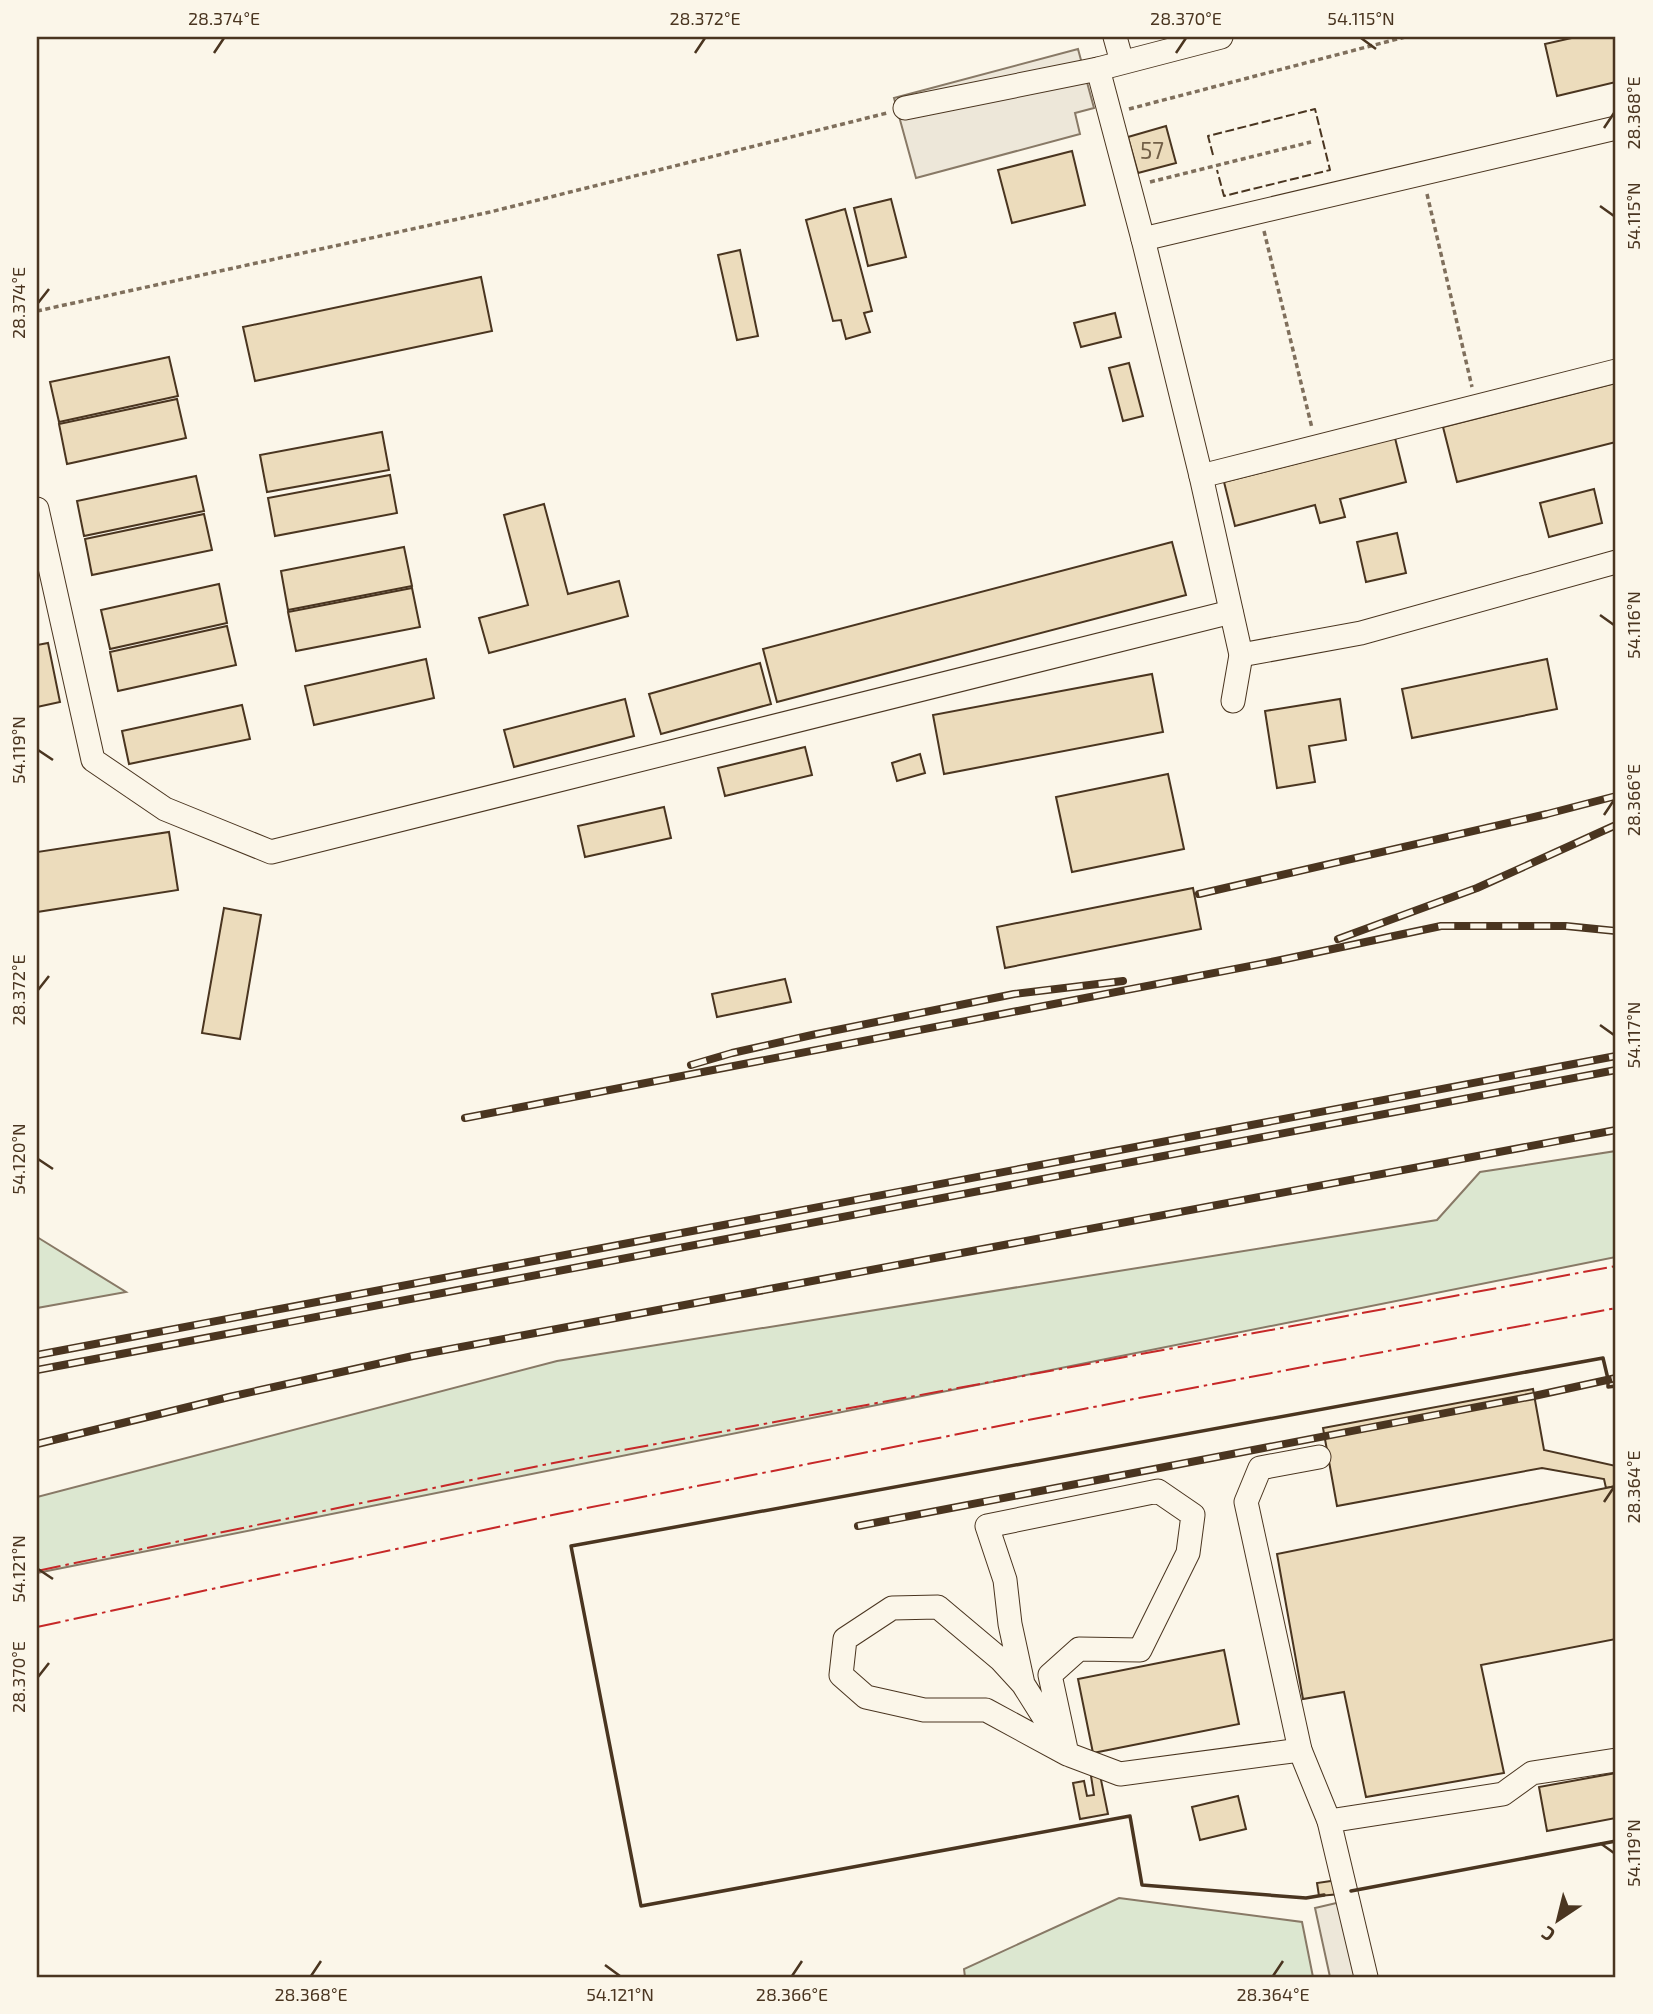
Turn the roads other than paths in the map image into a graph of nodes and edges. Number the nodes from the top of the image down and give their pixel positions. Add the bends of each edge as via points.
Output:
1 (1115, 37) edge
2 (1221, 37) edge
3 (1122, 62) junction
4 (1098, 69) junction
5 (905, 108) road end
6 (1616, 128) edge
7 (1143, 239) junction
8 (1616, 371) edge
9 (1201, 476) junction
10 (37, 509) edge
11 (1616, 562) edge
12 (1231, 612) junction
13 (1241, 655) junction
14 (1233, 701) dead end
15 (1319, 1457) dead end
16 (1024, 1684) junction
17 (1300, 1750) junction
18 (1067, 1754) junction
19 (1616, 1760) edge
20 (1329, 1821) junction
21 (1366, 1977) edge

1 - 3 street
2 - 3 street
3 - 4 street
4 - 5 street
4 - 7 street
6 - 7 street
7 - 9 street
8 - 9 street
9 - 12 street
10 - 12 street via 93,760 164,809 271,852
11 - 13 street via 1361,632
12 - 13 street
13 - 14 street
15 - 17 street via 1260,1468 1246,1502
16 - 18 street
16 - 18 street via 938,1607 892,1608 845,1639 841,1675 866,1697 924,1710 986,1710
16 - 18 street via 1005,1580 987,1526 1158,1490 1193,1515 1188,1553 1140,1650 1079,1649 1050,1675
17 - 18 street via 1120,1774
17 - 20 street
19 - 20 street via 1532,1773 1503,1794
20 - 21 street

